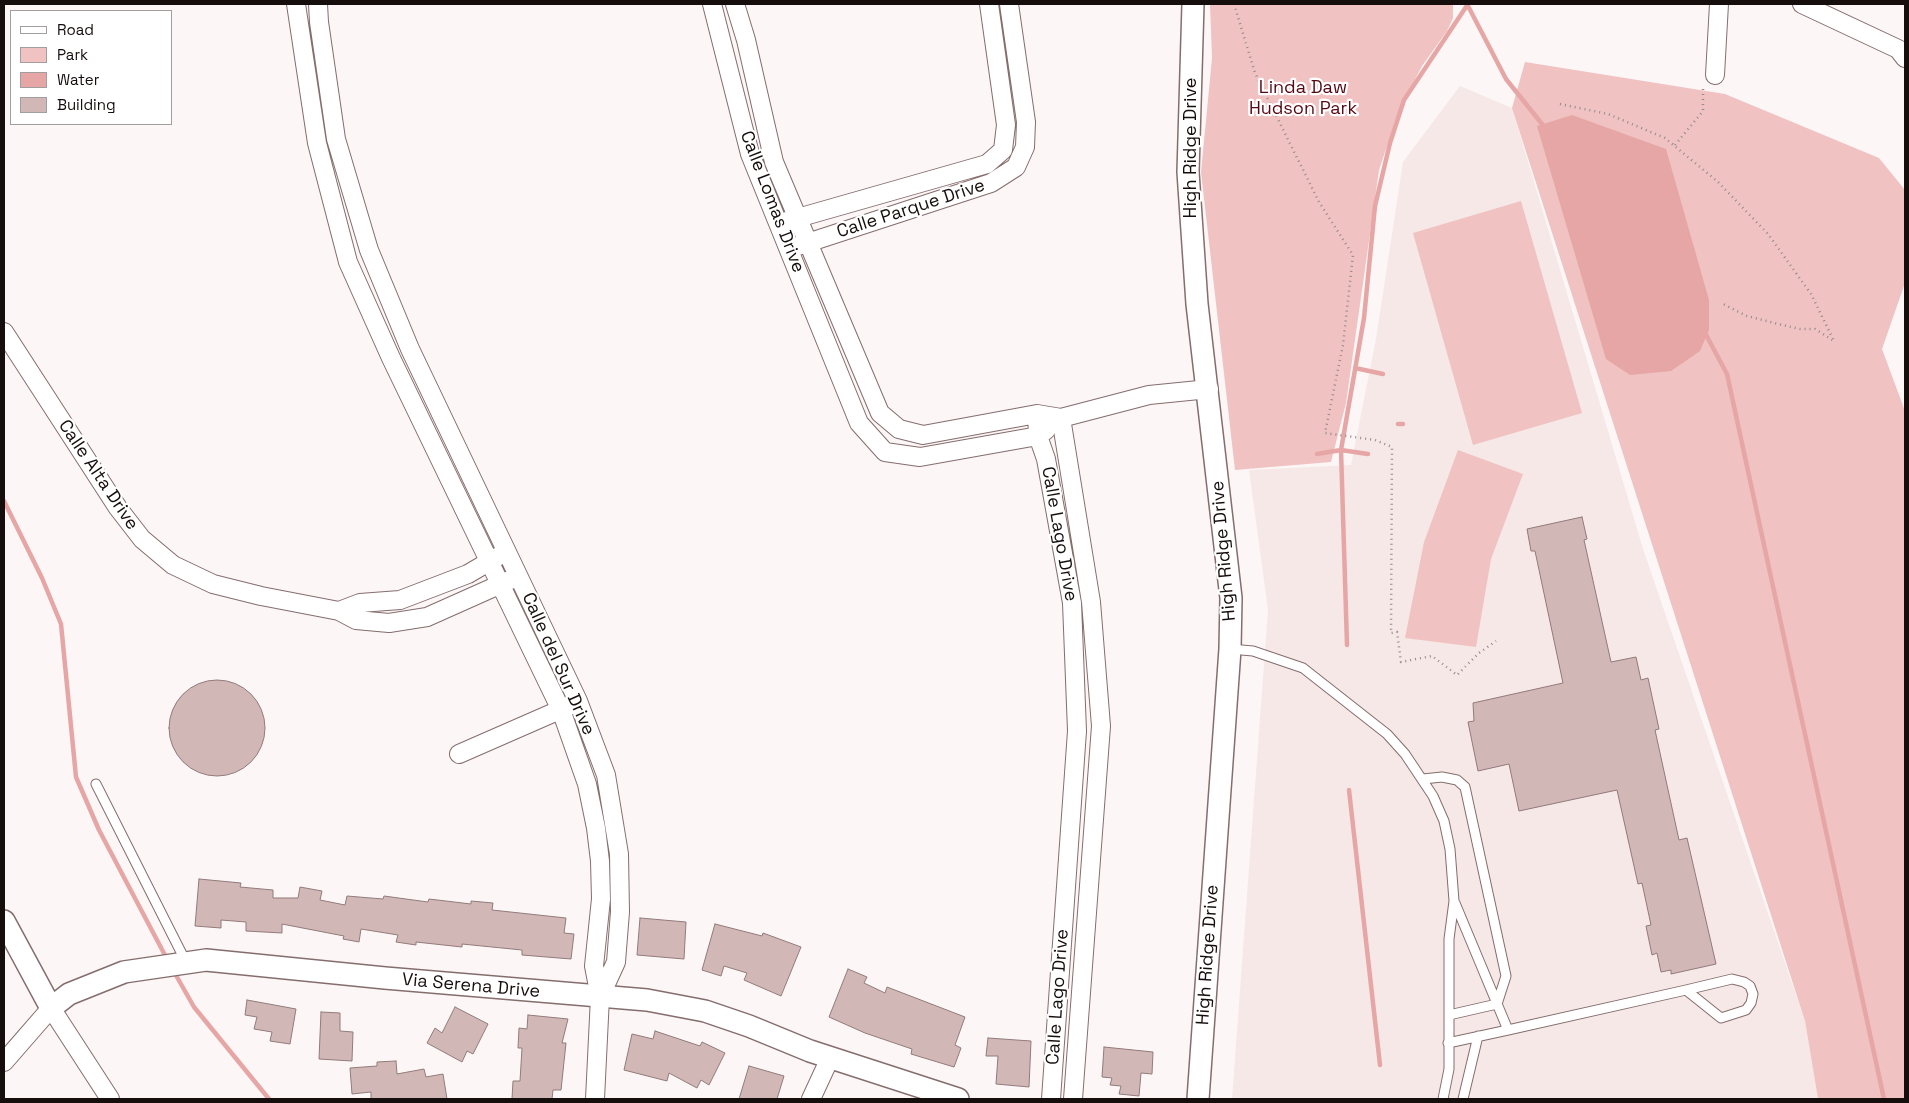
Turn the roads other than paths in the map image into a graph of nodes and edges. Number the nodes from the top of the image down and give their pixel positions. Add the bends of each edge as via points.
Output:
1 (296, 4) edge
2 (318, 4) edge
3 (712, 4) edge
4 (734, 4) edge
5 (989, 4) edge
6 (1009, 4) edge
7 (1193, 4) edge
8 (1719, 4) edge
9 (1802, 4) edge
10 (1903, 50) edge
11 (1709, 79) road end
12 (336, 139) junction
13 (317, 144) junction
14 (1003, 150) junction
15 (1020, 157) junction
16 (798, 218) junction
17 (778, 223) junction
18 (808, 243) junction
19 (788, 249) junction
20 (4, 332) edge
21 (410, 350) junction
22 (391, 358) junction
23 (857, 358) junction
24 (837, 368) junction
25 (1209, 389) junction
26 (1037, 414) junction
27 (1061, 418) junction
28 (899, 429) junction
29 (1038, 436) junction
30 (885, 452) junction
31 (507, 552) junction
32 (489, 562) junction
33 (518, 576) junction
34 (500, 585) junction
35 (387, 601) junction
36 (339, 611) junction
37 (389, 624) junction
38 (1230, 649) junction
39 (1095, 654) junction
40 (1074, 655) junction
41 (578, 701) junction
42 (561, 710) junction
43 (459, 754) dead end
44 (1423, 779) junction
45 (96, 784) dead end
46 (1066, 895) junction
47 (1088, 897) junction
48 (1454, 901) junction
49 (4, 921) edge
50 (191, 961) junction
51 (1686, 990) junction
52 (600, 997) junction
53 (1497, 1004) junction
54 (51, 1008) junction
55 (1449, 1015) junction
56 (1508, 1030) junction
57 (1478, 1036) junction
58 (1448, 1043) junction
59 (830, 1058) junction
60 (4, 1062) edge
61 (110, 1099) edge
62 (595, 1099) edge
63 (811, 1099) edge
64 (958, 1099) edge
65 (1050, 1099) edge
66 (1073, 1099) edge
67 (1198, 1099) edge
68 (1443, 1099) edge
69 (1463, 1099) edge

1 - 13 street, Calle del Sur Drive
2 - 12 street, Calle del Sur Drive
3 - 17 street, Calle Lomas Drive via 750,154
4 - 16 street, Calle Lomas Drive via 746,40 774,162
5 - 14 street via 1006,125
6 - 15 street, Calle Parque Drive via 1026,122 1025,147
7 - 25 street, High Ridge Drive via 1188,172 1197,304
8 - 11 street
9 - 10 street
12 - 13 street
12 - 21 street, Calle del Sur Drive via 369,250
13 - 22 street, Calle del Sur Drive via 348,262
14 - 15 street
14 - 16 street, Calle Parque Drive via 987,164
15 - 18 street, Calle Parque Drive via 1016,167 991,183
16 - 17 street, Calle Parque Drive
16 - 18 street, Calle Lomas Drive
17 - 19 street, Calle Lomas Drive
18 - 19 street, Calle Parque Drive
18 - 23 street, Calle Lomas Drive
19 - 24 street, Calle Lomas Drive
20 - 36 street, Calle Alta Drive via 118,508 142,539 166,560 213,584
21 - 22 street
21 - 31 street, Calle del Sur Drive
22 - 32 street, Calle del Sur Drive
23 - 24 street
23 - 28 street, Calle Lomas Drive via 880,413
24 - 30 street, Calle Lomas Drive via 859,423
25 - 27 street, Calle Lomas Drive via 1149,395
25 - 38 street, High Ridge Drive via 1231,598
26 - 27 street, Calle Lomas Drive
26 - 28 street, Calle Lomas Drive via 923,435
26 - 29 street, Calle Lago Drive
27 - 29 street, Calle Lomas Drive
27 - 39 street, Calle Lago Drive via 1091,602
28 - 30 street
29 - 30 street, Calle Lomas Drive via 920,458
29 - 40 street, Calle Lago Drive via 1046,459 1072,602
31 - 32 street
31 - 33 street, Calle del Sur Drive
32 - 34 street, Calle del Sur Drive
32 - 35 street via 435,588
33 - 34 street, Calle Alta Drive
33 - 41 street, Calle del Sur Drive
34 - 37 street, Calle Alta Drive via 428,617
34 - 42 street, Calle del Sur Drive
35 - 36 street via 360,603
35 - 37 street
36 - 37 street, Calle Alta Drive via 356,620
38 - 44 lane via 1253,651 1304,668 1387,734
38 - 67 street, High Ridge Drive
39 - 40 street
39 - 47 street, Calle Lago Drive via 1101,726
40 - 46 street, Calle Lago Drive via 1077,731
41 - 42 street
41 - 52 street, Calle del Sur Drive via 606,775 619,854 620,912 616,962
42 - 43 street
42 - 52 street, Calle del Sur Drive via 581,766 596,828 600,898 594,966
44 - 48 lane via 1444,821
44 - 53 lane via 1442,776 1457,780 1465,787 1506,976
45 - 50 lane
46 - 47 street
46 - 65 street, Calle Lago Drive
47 - 66 street, Calle Lago Drive
48 - 53 lane
48 - 55 lane via 1449,939
49 - 54 street
50 - 52 street, Via Serena Drive
50 - 54 street, Via Serena Drive via 124,972 69,994
51 - 51 lane via 1732,979 1750,986 1753,994 1746,1010 1721,1018
51 - 56 lane
52 - 59 street, Via Serena Drive via 647,1000 705,1011
52 - 62 street, Calle del Sur Drive
53 - 55 lane
53 - 56 lane
54 - 60 street, Via Serena Drive
54 - 61 street
55 - 58 lane
56 - 57 lane
57 - 58 lane
57 - 69 lane
58 - 68 lane via 1449,1069
59 - 63 street
59 - 64 street, Via Serena Drive

